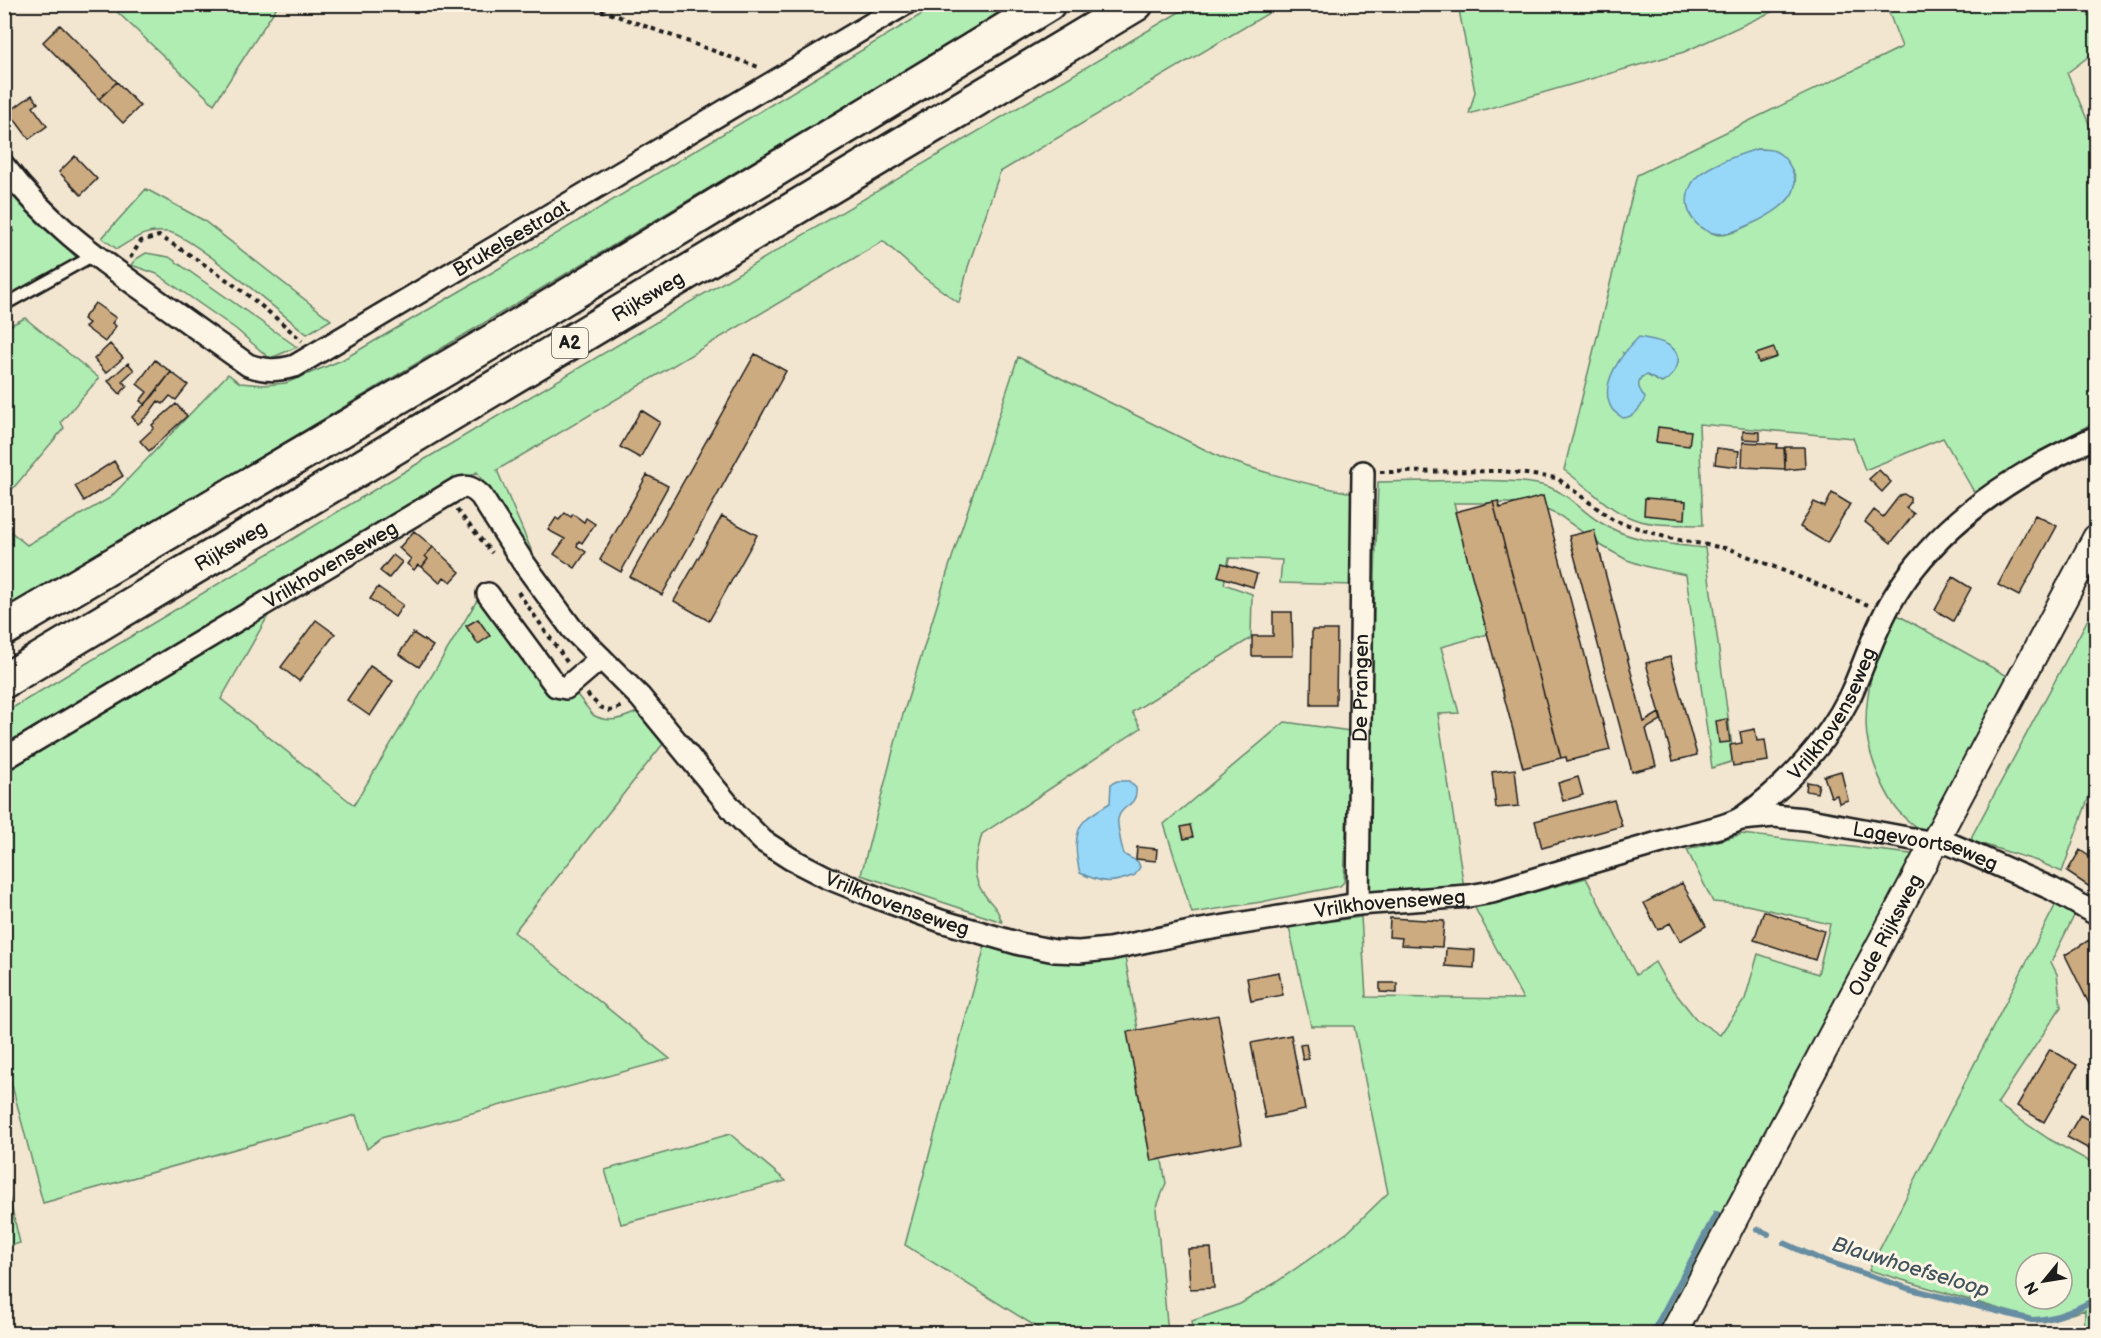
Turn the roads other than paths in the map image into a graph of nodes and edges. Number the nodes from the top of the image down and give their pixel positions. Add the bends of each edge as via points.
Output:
1 (905, 4) edge
2 (1048, 4) edge
3 (1136, 4) edge
4 (4, 166) edge
5 (91, 252) junction
6 (4, 305) edge
7 (2097, 437) edge
8 (1363, 472) road end
9 (2097, 538) edge
10 (488, 594) dead end
11 (4, 629) edge
12 (601, 658) junction
13 (4, 681) edge
14 (4, 759) edge
15 (1740, 819) junction
16 (1934, 843) junction
17 (1359, 904) junction
18 (2097, 914) edge
19 (1673, 1334) edge

1 - 5 street, Brukelsestraat via 295,366 264,371 248,365
2 - 11 highway, Rijksweg / A2 via 498,338
3 - 13 highway, Rijksweg / A2
4 - 5 street, Brukelsestraat via 64,232
5 - 6 lane via 85,260
7 - 15 street, Vrilkhovenseweg via 1986,497 1924,554 1885,612 1850,695 1824,738 1782,786
8 - 17 street, De Prangen
9 - 16 street, Oude Rijksweg
10 - 12 street via 556,686 566,688
12 - 14 street, Vrilkhovenseweg via 551,601 481,496 466,487
12 - 17 street, Vrilkhovenseweg via 640,697 763,841 826,877 941,921 1055,951 1079,952
15 - 16 street, Lagevoortseweg via 1804,819
15 - 17 street, Vrilkhovenseweg via 1492,892
16 - 18 street, Lagevoortseweg via 1950,844 2052,889
16 - 19 street, Oude Rijksweg

